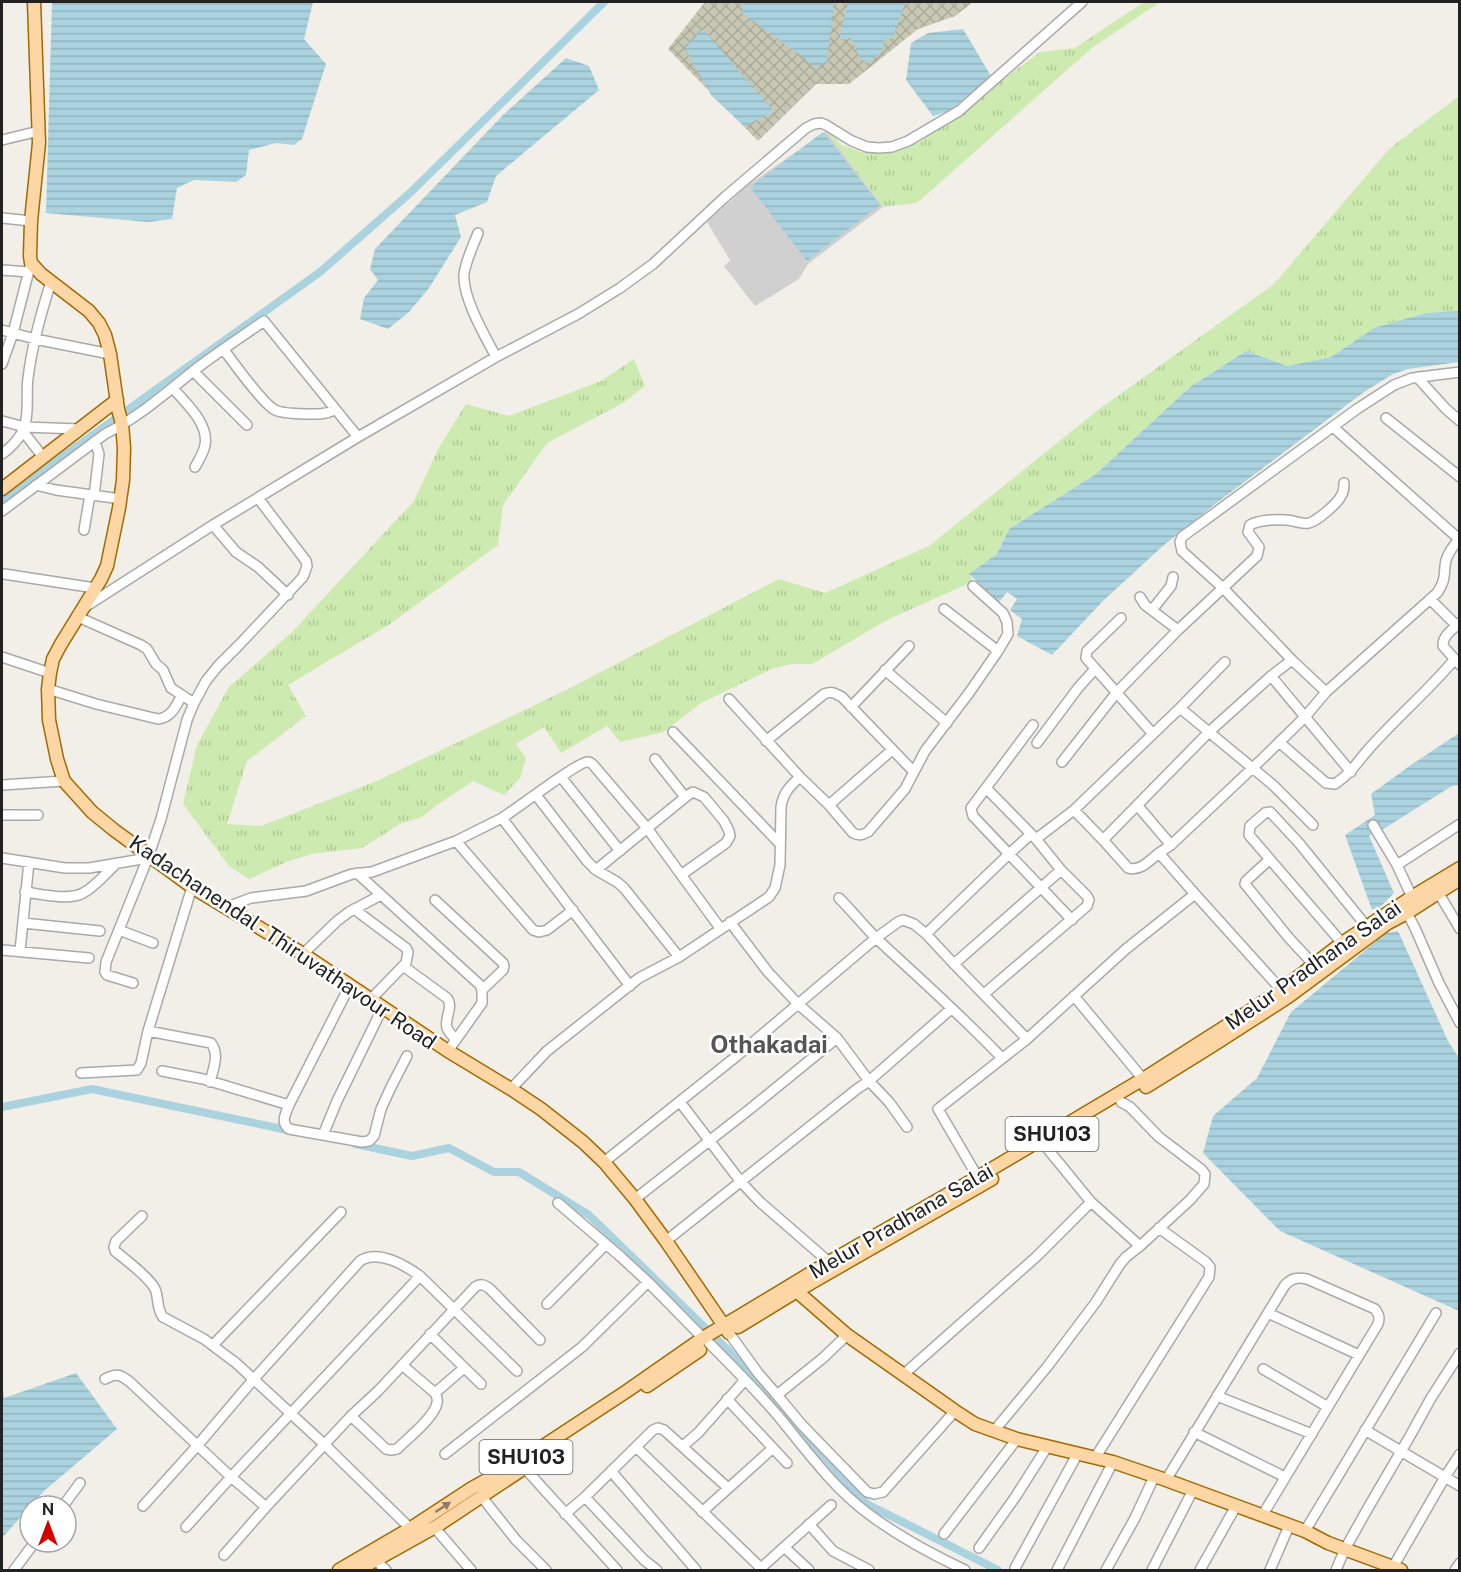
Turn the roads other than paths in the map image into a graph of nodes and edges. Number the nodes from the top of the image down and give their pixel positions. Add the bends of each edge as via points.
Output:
1 (34, 2) edge
2 (1082, 2) edge
3 (39, 131) junction
4 (2, 140) edge
5 (2, 219) edge
6 (31, 221) junction
7 (478, 233) dead end
8 (30, 267) junction
9 (2, 270) edge
10 (51, 282) junction
11 (2, 330) edge
12 (14, 333) junction
13 (35, 339) junction
14 (224, 350) junction
15 (110, 354) junction
16 (495, 357) junction
17 (2, 364) edge
18 (193, 371) junction
19 (1460, 372) edge
20 (1417, 377) junction
21 (173, 388) junction
22 (117, 404) junction
23 (335, 410) junction
24 (1386, 418) dead end
25 (2, 421) edge
26 (1460, 421) edge
27 (247, 424) dead end
28 (122, 425) junction
29 (1333, 427) junction
30 (24, 429) junction
31 (78, 429) junction
32 (358, 437) junction
33 (95, 441) junction
34 (2, 454) edge
35 (43, 457) junction
36 (195, 467) dead end
37 (1460, 477) edge
38 (1344, 483) dead end
39 (36, 485) junction
40 (2, 489) edge
41 (92, 495) junction
42 (258, 498) junction
43 (121, 499) junction
44 (2, 511) edge
45 (213, 525) junction
46 (84, 530) dead end
47 (1459, 539) edge
48 (4, 574) dead end
49 (1173, 577) dead end
50 (973, 586) dead end
51 (96, 588) junction
52 (1223, 588) junction
53 (288, 595) junction
54 (1140, 597) dead end
55 (1430, 599) junction
56 (944, 609) dead end
57 (1152, 610) junction
58 (80, 612) junction
59 (1121, 618) dead end
60 (1458, 625) edge
61 (1178, 630) junction
62 (909, 646) dead end
63 (998, 651) junction
64 (3, 658) edge
65 (1293, 660) junction
66 (1225, 662) dead end
67 (1457, 662) edge
68 (1095, 669) junction
69 (2, 670) edge
70 (885, 670) junction
71 (50, 673) junction
72 (1271, 676) junction
73 (48, 689) junction
74 (1117, 692) junction
75 (1326, 692) junction
76 (182, 695) junction
77 (729, 699) dead end
78 (194, 703) junction
79 (851, 707) junction
80 (1180, 708) junction
81 (1305, 717) junction
82 (946, 723) junction
83 (1033, 724) dead end
84 (673, 732) dead end
85 (1209, 732) junction
86 (1153, 734) junction
87 (766, 741) junction
88 (1036, 742) dead end
89 (1279, 742) junction
90 (892, 750) junction
91 (655, 759) dead end
92 (1062, 762) dead end
93 (1252, 768) junction
94 (914, 772) junction
95 (1351, 772) junction
96 (561, 777) junction
97 (800, 777) junction
98 (64, 780) junction
99 (2, 784) edge
100 (986, 788) junction
101 (536, 795) junction
102 (685, 797) junction
103 (829, 805) junction
104 (1137, 805) junction
105 (1074, 810) junction
106 (2, 815) edge
107 (38, 815) dead end
108 (502, 818) junction
109 (1313, 825) dead end
110 (1373, 825) dead end
111 (1460, 825) edge
112 (647, 828) junction
113 (1033, 836) junction
114 (1103, 840) junction
115 (456, 841) junction
116 (780, 844) junction
117 (1171, 845) junction
118 (620, 851) junction
119 (1159, 853) junction
120 (1009, 854) junction
121 (148, 857) junction
122 (2, 858) edge
123 (1269, 860) junction
124 (29, 862) junction
125 (115, 865) junction
126 (1397, 865) junction
127 (1460, 868) edge
128 (597, 870) junction
129 (1061, 870) junction
130 (357, 873) junction
131 (681, 875) junction
132 (1460, 879) edge
133 (192, 887) junction
134 (1041, 888) junction
135 (26, 892) junction
136 (1438, 892) junction
137 (1196, 894) junction
138 (381, 895) junction
139 (1412, 897) junction
140 (839, 898) dead end
141 (435, 900) dead end
142 (227, 908) junction
143 (354, 909) junction
144 (573, 910) junction
145 (1407, 913) junction
146 (1072, 920) junction
147 (730, 922) junction
148 (1383, 922) junction
149 (23, 923) junction
150 (1367, 927) junction
151 (720, 928) junction
152 (1460, 929) edge
153 (119, 930) junction
154 (100, 931) dead end
155 (926, 934) junction
156 (876, 938) junction
157 (153, 943) dead end
158 (1342, 943) junction
159 (2, 950) edge
160 (20, 951) junction
161 (303, 954) junction
162 (680, 957) junction
163 (89, 958) dead end
164 (954, 964) junction
165 (1314, 965) junction
166 (403, 966) junction
167 (133, 983) dead end
168 (350, 985) junction
169 (630, 986) junction
170 (482, 990) junction
171 (1285, 993) junction
172 (984, 994) junction
173 (1074, 996) junction
174 (371, 999) junction
175 (798, 1004) junction
176 (383, 1007) junction
177 (951, 1009) junction
178 (1457, 1013) edge
179 (1460, 1023) edge
180 (148, 1031) junction
181 (837, 1038) junction
182 (1027, 1039) junction
183 (456, 1040) junction
184 (448, 1051) junction
185 (407, 1056) dead end
186 (1002, 1058) junction
187 (162, 1071) dead end
188 (81, 1073) dead end
189 (1143, 1079) junction
190 (869, 1081) junction
191 (210, 1082) junction
192 (511, 1089) junction
193 (680, 1102) junction
194 (1121, 1102) junction
195 (289, 1105) junction
196 (907, 1127) dead end
197 (323, 1135) junction
198 (710, 1141) junction
199 (1046, 1147) junction
200 (604, 1162) junction
201 (980, 1181) junction
202 (741, 1182) junction
203 (635, 1199) junction
204 (1091, 1202) junction
205 (558, 1203) dead end
206 (341, 1212) dead end
207 (142, 1216) dead end
208 (1160, 1228) junction
209 (666, 1241) junction
210 (606, 1244) junction
211 (1140, 1246) junction
212 (829, 1262) junction
213 (420, 1276) junction
214 (648, 1282) junction
215 (793, 1288) junction
216 (547, 1304) dead end
217 (454, 1309) junction
218 (1268, 1313) junction
219 (1436, 1313) dead end
220 (430, 1334) junction
221 (715, 1335) junction
222 (847, 1335) junction
223 (540, 1340) dead end
224 (213, 1345) junction
225 (1460, 1353) edge
226 (1359, 1355) junction
227 (402, 1365) junction
228 (464, 1368) junction
229 (1263, 1369) dead end
230 (517, 1371) dead end
231 (904, 1374) junction
232 (105, 1379) dead end
233 (253, 1380) junction
234 (745, 1380) junction
235 (481, 1384) dead end
236 (435, 1393) junction
237 (777, 1395) junction
238 (1217, 1396) junction
239 (728, 1399) junction
240 (1328, 1407) junction
241 (955, 1411) junction
242 (291, 1414) junction
243 (351, 1416) junction
244 (1365, 1430) junction
245 (994, 1431) junction
246 (1194, 1432) junction
247 (1312, 1434) junction
248 (1017, 1439) junction
249 (325, 1445) junction
250 (197, 1446) junction
251 (683, 1446) junction
252 (1047, 1447) junction
253 (636, 1448) junction
254 (773, 1448) junction
255 (1402, 1451) junction
256 (445, 1454) dead end
257 (1078, 1454) junction
258 (1460, 1454) edge
259 (1095, 1458) junction
260 (1113, 1462) junction
261 (787, 1463) dead end
262 (521, 1465) junction
263 (611, 1471) junction
264 (231, 1477) junction
265 (1285, 1477) junction
266 (1445, 1477) junction
267 (1160, 1478) junction
268 (80, 1483) dead end
269 (1460, 1486) edge
270 (728, 1488) junction
271 (1193, 1490) junction
272 (72, 1494) edge
273 (481, 1496) junction
274 (585, 1497) junction
275 (831, 1504) dead end
276 (143, 1506) dead end
277 (1236, 1506) junction
278 (266, 1508) junction
279 (702, 1512) junction
280 (565, 1514) junction
281 (1262, 1516) junction
282 (809, 1524) junction
283 (1289, 1526) junction
284 (186, 1527) dead end
285 (434, 1527) junction
286 (1305, 1531) junction
287 (414, 1532) junction
288 (944, 1534) dead end
289 (784, 1547) junction
290 (979, 1548) dead end
291 (1345, 1550) junction
292 (26, 1554) edge
293 (224, 1555) dead end
294 (372, 1557) junction
295 (1460, 1563) edge
296 (1015, 1568) dead end
297 (762, 1569) edge
298 (1397, 1569) edge
299 (14, 1570) edge
300 (339, 1570) edge
301 (358, 1570) edge
302 (386, 1570) edge
303 (471, 1570) edge
304 (546, 1570) edge
305 (617, 1570) edge
306 (657, 1570) edge
307 (696, 1570) edge
308 (809, 1570) edge
309 (869, 1570) edge
310 (965, 1570) edge
311 (1057, 1570) edge
312 (1106, 1570) edge
313 (1152, 1570) edge
314 (1200, 1570) edge
315 (1270, 1570) edge
316 (1336, 1570) edge
317 (1455, 1570) edge

1 - 3 main road
2 - 16 street via 959,111 908,141 892,147 867,147 826,125 806,128 653,264 578,314
3 - 4 street
3 - 6 main road
5 - 6 street
6 - 8 main road
7 - 16 street via 464,274 465,285 475,317
8 - 9 street
8 - 10 main road, Kadachanendal - Thiruvathavour Road
8 - 12 street
10 - 13 street
10 - 15 main road, Kadachanendal - Thiruvathavour Road via 99,323
11 - 12 street
12 - 13 street
12 - 17 street
13 - 15 street
13 - 30 street
14 - 18 street
14 - 23 street via 276,411 319,415
14 - 23 street via 264,321
15 - 22 main road, Kadachanendal - Thiruvathavour Road
16 - 32 street
18 - 21 street
18 - 27 street
19 - 20 street
20 - 26 street
20 - 29 street via 1394,385
21 - 28 street
21 - 36 street via 204,429 205,447
22 - 28 main road, Kadachanendal - Thiruvathavour Road
22 - 31 main road
23 - 32 street
24 - 37 street
25 - 30 street
28 - 33 street
28 - 43 main road, Kadachanendal - Thiruvathavour Road
29 - 47 street
29 - 52 street via 1182,537 1182,551
30 - 31 street
30 - 34 street
30 - 35 street
31 - 35 main road
32 - 42 street
33 - 39 street
33 - 41 street via 99,454
35 - 40 main road
38 - 52 street via 1337,502 1315,521 1288,519 1250,525 1248,532 1259,548 1257,556
39 - 41 street
39 - 44 street
41 - 43 street
41 - 46 street
42 - 45 street
42 - 53 street via 306,561 303,577
43 - 51 main road, Kadachanendal - Thiruvathavour Road via 107,566
45 - 53 street via 236,552
45 - 58 street
47 - 55 street via 1449,552 1443,585
48 - 51 street
49 - 57 street via 1171,586
50 - 63 street via 1003,613 1007,622 1008,634
51 - 58 main road, Kadachanendal - Thiruvathavour Road
52 - 61 street
52 - 65 street
53 - 78 street via 218,666
54 - 57 street
55 - 60 street
55 - 75 street
56 - 63 street
57 - 61 street
58 - 71 main road, Kadachanendal - Thiruvathavour Road via 53,659
58 - 76 street via 147,649 171,688
59 - 68 street via 1087,651 1086,658
60 - 67 street via 1443,642
61 - 74 street
62 - 70 street
63 - 82 street
64 - 69 street
64 - 71 street
65 - 72 street
65 - 75 street
66 - 80 street
67 - 95 street via 1367,751
68 - 74 street
68 - 88 street
70 - 79 street
70 - 82 street
71 - 73 main road, Kadachanendal - Thiruvathavour Road
72 - 81 street
72 - 85 street
73 - 76 street via 158,719 171,713
73 - 98 main road, Kadachanendal - Thiruvathavour Road via 49,720
74 - 86 street
74 - 92 street
75 - 81 street
76 - 78 street
77 - 87 street
78 - 121 street
79 - 87 street via 835,693 824,694
79 - 90 street
80 - 85 street
80 - 86 street
81 - 89 street
81 - 95 street
82 - 94 street
83 - 100 street
84 - 116 street
85 - 93 street
85 - 104 street
86 - 105 street
87 - 97 street
89 - 93 street
89 - 95 street via 1326,783 1335,784
90 - 94 street
90 - 103 street
91 - 102 street
93 - 109 street
93 - 117 street
94 - 103 street via 899,797 863,835 853,833
96 - 101 street
96 - 112 street via 583,763 592,763
96 - 118 street
97 - 103 street
97 - 116 street via 783,798
98 - 99 street
98 - 121 main road, Kadachanendal - Thiruvathavour Road via 92,812
100 - 113 street
100 - 120 street via 970,812
101 - 108 street
101 - 128 street
102 - 112 street
102 - 131 street via 693,792 704,797 724,821 730,836
104 - 114 street
104 - 117 street
105 - 113 street
105 - 114 street
106 - 107 street
108 - 115 street
108 - 144 street
110 - 126 street
111 - 126 street
112 - 118 street
112 - 131 street
113 - 120 street
113 - 129 street
114 - 119 street via 1132,870
115 - 130 street via 372,873
115 - 144 street via 533,930 547,930
116 - 147 street via 775,888 769,897
117 - 119 street
118 - 128 street
119 - 137 street
120 - 134 street
120 - 155 street
121 - 125 street
121 - 133 main road, Kadachanendal - Thiruvathavour Road
121 - 153 street
122 - 124 street
123 - 150 street via 1249,835 1249,829 1270,812
123 - 158 street
123 - 165 street via 1245,884
124 - 125 street via 77,868
124 - 135 street
125 - 135 street via 76,896
126 - 139 street
127 - 139 main road, Melur Pradhana Salai / SHU103
128 - 162 street via 624,888
129 - 134 street
129 - 146 street via 1089,900
130 - 138 street
130 - 142 street via 306,891 251,898
131 - 151 street
132 - 136 main road, Melur Pradhana Salai / SHU103
133 - 142 main road, Kadachanendal - Thiruvathavour Road
133 - 180 street
134 - 146 street
134 - 164 street
135 - 149 street
136 - 145 main road, Melur Pradhana Salai / SHU103
136 - 152 street
137 - 171 street
137 - 173 street
138 - 143 street
138 - 170 street
139 - 148 main road, Melur Pradhana Salai / SHU103
140 - 156 street
141 - 170 street via 503,963 503,970
142 - 161 main road, Kadachanendal - Thiruvathavour Road
143 - 161 street
143 - 166 street via 406,948 408,958
144 - 169 street
145 - 148 main road, Melur Pradhana Salai / SHU103
145 - 178 street
146 - 172 street
147 - 151 street
147 - 175 street
148 - 150 main road, Melur Pradhana Salai / SHU103
148 - 171 main road, Melur Pradhana Salai / SHU103
149 - 154 street
149 - 160 street
150 - 158 main road, Melur Pradhana Salai / SHU103
151 - 162 street
153 - 157 street
153 - 167 street via 105,972
155 - 156 street via 903,920
155 - 164 street
156 - 175 street
156 - 177 street
158 - 165 main road, Melur Pradhana Salai / SHU103
159 - 160 street
160 - 163 street
161 - 168 main road, Kadachanendal - Thiruvathavour Road
162 - 169 street
164 - 172 street
165 - 171 main road, Melur Pradhana Salai / SHU103
166 - 174 street
166 - 183 street via 450,1002 447,1028
168 - 174 main road, Kadachanendal - Thiruvathavour Road
168 - 195 street
169 - 192 street via 547,1051
170 - 183 street via 482,1003
171 - 189 main road, Melur Pradhana Salai / SHU103
171 - 194 main road, Melur Pradhana Salai / SHU103 via 1212,1046
172 - 182 street
173 - 182 street
173 - 189 street
174 - 176 main road, Kadachanendal - Thiruvathavour Road
175 - 181 street
175 - 193 street
176 - 184 main road, Kadachanendal - Thiruvathavour Road
176 - 197 street
177 - 186 street
177 - 190 street
178 - 179 street
180 - 188 street via 137,1070
180 - 191 street via 211,1043 216,1059
181 - 190 street
181 - 198 street
182 - 186 street
183 - 184 street
184 - 192 main road, Kadachanendal - Thiruvathavour Road
185 - 197 street via 369,1141
186 - 201 street via 938,1109
187 - 191 street
189 - 201 main road, Melur Pradhana Salai / SHU103
190 - 196 street
190 - 202 street
191 - 195 street
192 - 200 main road, Kadachanendal - Thiruvathavour Road via 565,1127
193 - 198 street
193 - 200 street
194 - 199 main road, Melur Pradhana Salai / SHU103
194 - 208 street via 1205,1174 1204,1184
195 - 197 street via 286,1127
198 - 202 street
198 - 203 street
199 - 201 main road, Melur Pradhana Salai / SHU103
199 - 204 street
200 - 203 main road, Kadachanendal - Thiruvathavour Road
201 - 212 main road, Melur Pradhana Salai / SHU103
201 - 215 main road, Melur Pradhana Salai / SHU103
202 - 209 street
202 - 212 street
203 - 209 main road, Kadachanendal - Thiruvathavour Road
204 - 211 street
204 - 231 street via 1036,1257
205 - 210 street
206 - 224 street
207 - 224 street via 116,1241 116,1251 155,1289 163,1317
208 - 211 street
208 - 259 street via 1206,1262 1209,1277
209 - 221 main road, Kadachanendal - Thiruvathavour Road
210 - 214 street
210 - 216 street
211 - 245 street via 1120,1264 1047,1367
212 - 215 main road, Melur Pradhana Salai / SHU103
213 - 217 street
213 - 233 street via 400,1263 366,1257
213 - 242 street
214 - 221 street
214 - 256 street via 582,1347
215 - 221 main road, Melur Pradhana Salai / SHU103
215 - 222 main road
217 - 220 street
217 - 223 street via 475,1287 484,1285
217 - 230 street
218 - 226 street
218 - 226 street via 1285,1285 1295,1278 1375,1309 1378,1324
218 - 238 street
219 - 244 street
220 - 227 street
220 - 228 street
221 - 234 street
221 - 237 street
221 - 262 main road, Melur Pradhana Salai / SHU103 via 671,1370
222 - 231 main road
222 - 237 street
224 - 233 street
225 - 255 street
226 - 240 street
227 - 236 street
227 - 243 street
228 - 235 street
228 - 236 street
229 - 240 street
231 - 241 main road
232 - 250 street via 122,1376
233 - 242 street
233 - 250 street
234 - 239 street
234 - 310 street via 865,1512
236 - 243 street via 433,1411 394,1450 386,1449
237 - 241 street via 825,1450 867,1492 874,1494 888,1488
238 - 246 street
238 - 247 street
239 - 251 street
239 - 254 street
240 - 247 street
241 - 245 main road
242 - 249 street
242 - 264 street
243 - 249 street
244 - 255 street
244 - 286 street
245 - 248 main road
246 - 265 street
246 - 267 street
247 - 265 street
248 - 252 main road
248 - 288 street
249 - 278 street
249 - 287 street
250 - 264 street
250 - 276 street
251 - 253 street via 661,1428 653,1430
251 - 270 street
252 - 257 main road
252 - 290 street
253 - 263 street
253 - 279 street
254 - 261 street
254 - 270 street
255 - 266 street
255 - 291 street
257 - 259 main road
257 - 296 street
258 - 266 street
259 - 260 main road
260 - 267 main road
260 - 311 street
262 - 273 main road, Melur Pradhana Salai / SHU103
262 - 280 street
287 -> 262 main road, Melur Pradhana Salai / SHU103 via 472,1488
263 - 274 street
263 - 307 street
264 - 278 street
264 - 284 street
265 - 281 street
266 - 269 street
266 - 298 street
267 - 271 main road
267 - 312 street
268 - 272 street
270 - 279 street
271 - 277 main road
271 - 313 street
273 - 285 main road, Melur Pradhana Salai / SHU103
273 - 304 street
274 - 280 street
274 - 306 street
275 - 282 street
277 - 281 main road
277 - 314 street
278 - 293 street
279 - 297 street
280 - 305 street
281 - 283 main road
282 - 289 street
282 - 309 street via 833,1551
283 - 286 main road
283 - 315 street
285 - 287 main road, Melur Pradhana Salai / SHU103
285 - 303 street
286 - 291 main road
287 - 294 main road, Melur Pradhana Salai / SHU103
289 - 297 street
289 - 308 street
291 - 298 main road
291 - 316 street
292 - 299 street
294 - 300 main road, Melur Pradhana Salai / SHU103
294 - 301 main road, Melur Pradhana Salai / SHU103
294 - 302 street
295 - 317 street

